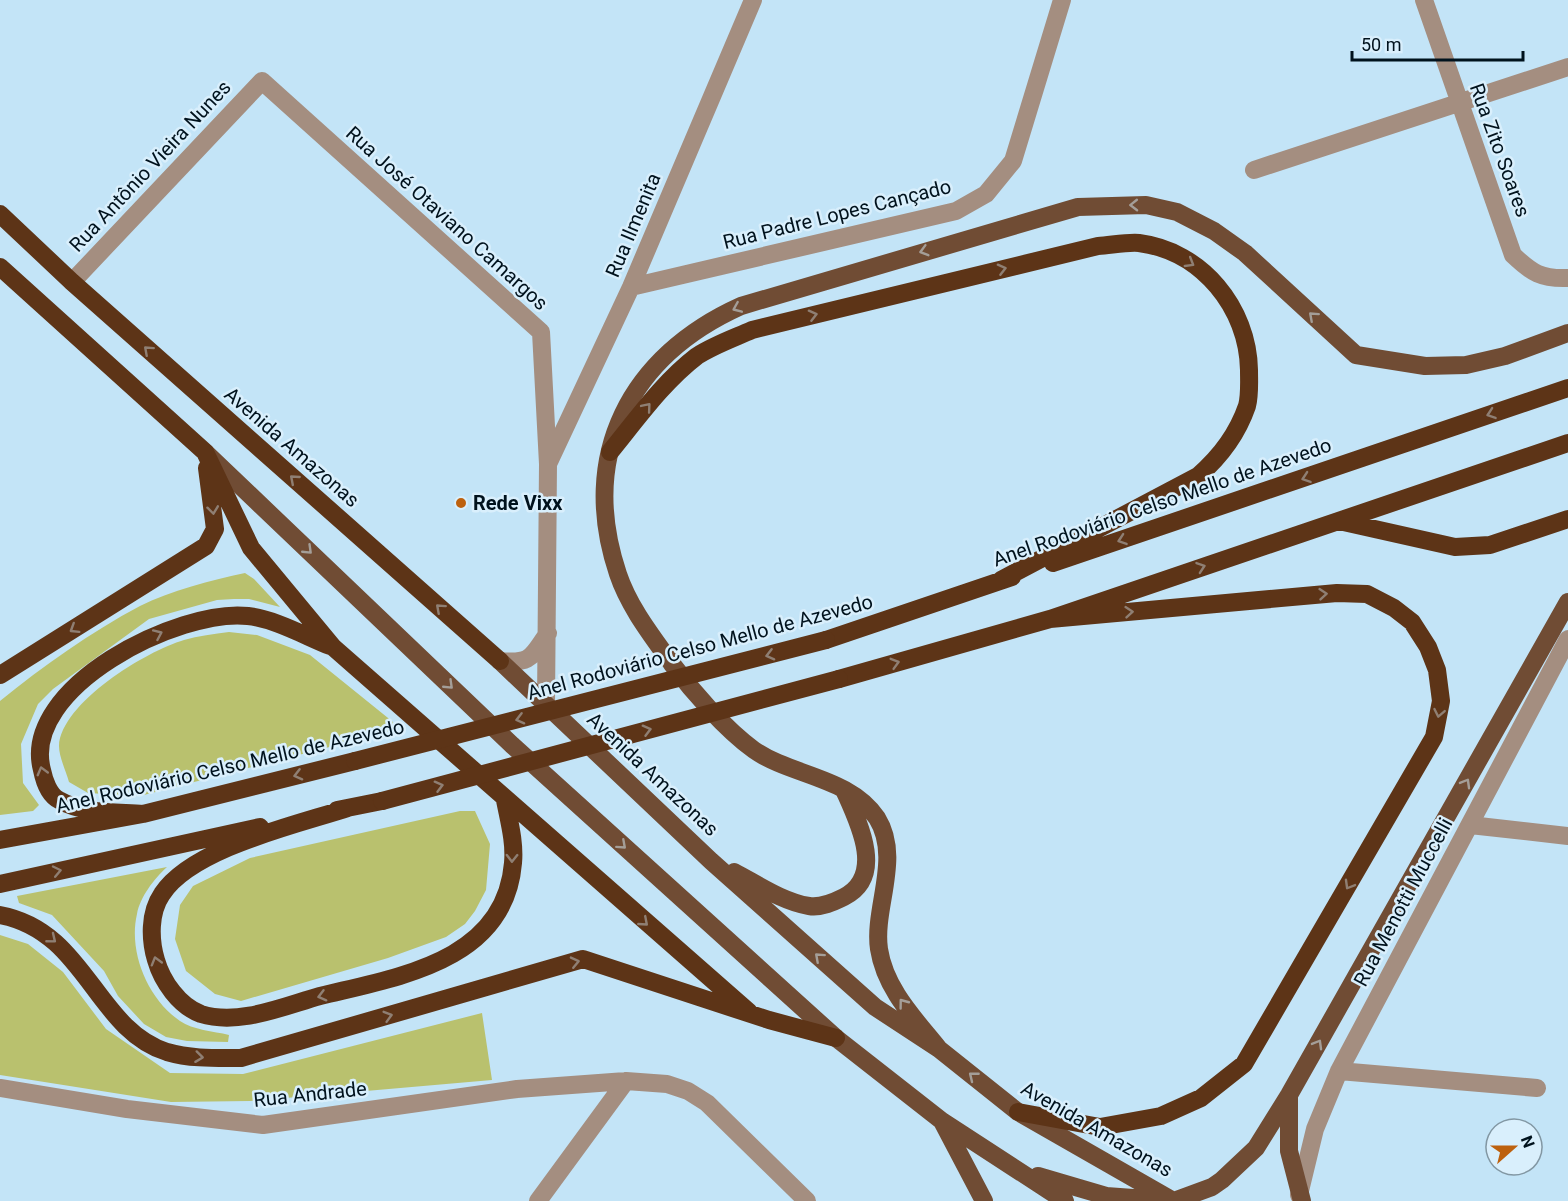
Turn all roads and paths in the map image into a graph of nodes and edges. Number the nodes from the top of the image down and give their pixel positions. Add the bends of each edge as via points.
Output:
1 (753, 0) edge
2 (1062, 0) edge
3 (1424, 0) edge
4 (1568, 67) edge
5 (262, 81) joint
6 (1459, 103) junction
7 (1254, 170) dead end
8 (0, 214) edge
9 (0, 267) edge
10 (1568, 278) edge
11 (72, 282) junction
12 (631, 287) junction
13 (1568, 333) edge
14 (1568, 388) edge
15 (1568, 443) edge
16 (205, 452) junction
17 (609, 452) junction
18 (548, 465) junction
19 (1568, 519) edge
20 (1337, 521) junction
21 (1001, 580) junction
22 (1568, 602) edge
23 (1050, 619) junction
24 (549, 631) junction
25 (1568, 639) edge
26 (333, 647) junction
27 (500, 661) junction
28 (0, 675) edge
29 (546, 704) junction
30 (843, 789) junction
31 (505, 800) junction
32 (348, 808) junction
33 (143, 814) junction
34 (1470, 825) junction
35 (1568, 836) edge
36 (0, 840) edge
37 (711, 861) junction
38 (0, 884) edge
39 (0, 915) edge
40 (749, 1012) junction
41 (836, 1038) junction
42 (939, 1049) junction
43 (1339, 1071) junction
44 (626, 1081) junction
45 (0, 1088) edge
46 (1537, 1088) dead end
47 (1289, 1095) junction
48 (1018, 1113) junction
49 (942, 1121) junction
50 (1013, 1169) junction
51 (1300, 1198) edge
52 (538, 1201) edge
53 (807, 1201) edge
54 (984, 1201) edge
55 (1065, 1201) edge
56 (1174, 1201) edge

1 - 12 street, Rua Ilmenita
2 - 12 street, Rua Padre Lopes Cançado via 1013,161 986,194 956,211
3 - 6 street, Rua Zito Soares
4 - 6 street
5 - 11 street, Rua Antônio Vieira Nunes
5 - 18 street, Rua José Otaviano Camargos via 541,332
6 - 7 street
6 - 10 street, Rua Zito Soares via 1513,255 1548,279
8 - 11 highway, Avenida Amazonas
9 - 16 highway
27 -> 11 highway, Avenida Amazonas
12 - 18 street, Rua Ilmenita
13 -> 17 main road via 1505,356 1466,365 1425,366 1356,355 1245,253 1214,231 1177,212 1146,205 1078,207 769,296 718,316 694,330 648,372 623,411
14 -> 21 highway, Anel Rodoviário Celso Mello de Azevedo
15 - 20 highway
16 - 26 highway via 251,548
16 -> 28 highway via 215,529 206,546
16 -> 41 main road via 512,745
17 -> 21 highway via 660,391 690,363 708,350 752,330 1098,246 1137,243 1190,261 1227,298 1242,327 1249,358 1247,405 1220,457 1198,476
17 - 30 main road via 607,518 618,574 660,647 695,695 754,750
18 - 24 street, Rua José Otaviano Camargos
19 - 20 highway via 1490,545 1455,547
23 -> 20 highway
21 -> 33 highway, Anel Rodoviário Celso Mello de Azevedo, bridge via 826,640
47 -> 22 main road
32 -> 23 highway, bridge via 839,679
23 -> 48 highway via 1337,593 1367,594 1412,622 1437,670 1441,701 1434,737 1244,1064 1201,1098 1161,1116 1100,1127
24 - 27 street via 533,655 521,663
24 - 29 street, Rua José Otaviano Camargos
25 - 34 street, Rua Menotti Muccelli
26 - 31 highway
33 -> 26 highway via 75,807 56,800 45,783 38,756 45,724 84,680 127,648 162,631 220,617 249,616
27 - 29 main road, Avenida Amazonas
29 - 37 main road, Avenida Amazonas
30 - 37 main road via 861,828 866,854 863,877 854,892 812,907 795,903
42 -> 30 main road via 897,997 882,963 878,946 887,872 885,837 868,807
31 -> 32 highway via 512,835 503,905 471,944 424,970 235,1018 200,1014 175,996 160,975 151,944 153,915 161,895 181,874 205,858
31 -> 40 highway
38 -> 32 highway
33 - 36 highway, Anel Rodoviário Celso Mello de Azevedo
34 - 35 street
34 - 43 street, Rua Menotti Muccelli
42 -> 37 main road, Avenida Amazonas via 875,1007
39 -> 40 highway via 35,926 56,941 81,967 115,1014 145,1041 167,1052 201,1058 241,1058 583,959
40 - 41 highway
41 - 49 main road
48 -> 42 main road, Avenida Amazonas
43 - 46 street
43 - 51 street, Rua Menotti Muccelli via 1315,1129
44 - 45 street, Rua Andrade via 518,1089 263,1125 127,1109
44 - 52 street
44 - 53 street, Rua Andrade via 667,1084 707,1103
47 - 51 main road via 1289,1151
47 - 56 main road via 1256,1148 1222,1180
48 - 56 main road, Avenida Amazonas
49 - 50 main road
49 - 54 main road
50 - 55 main road
50 - 56 main road via 1106,1196

